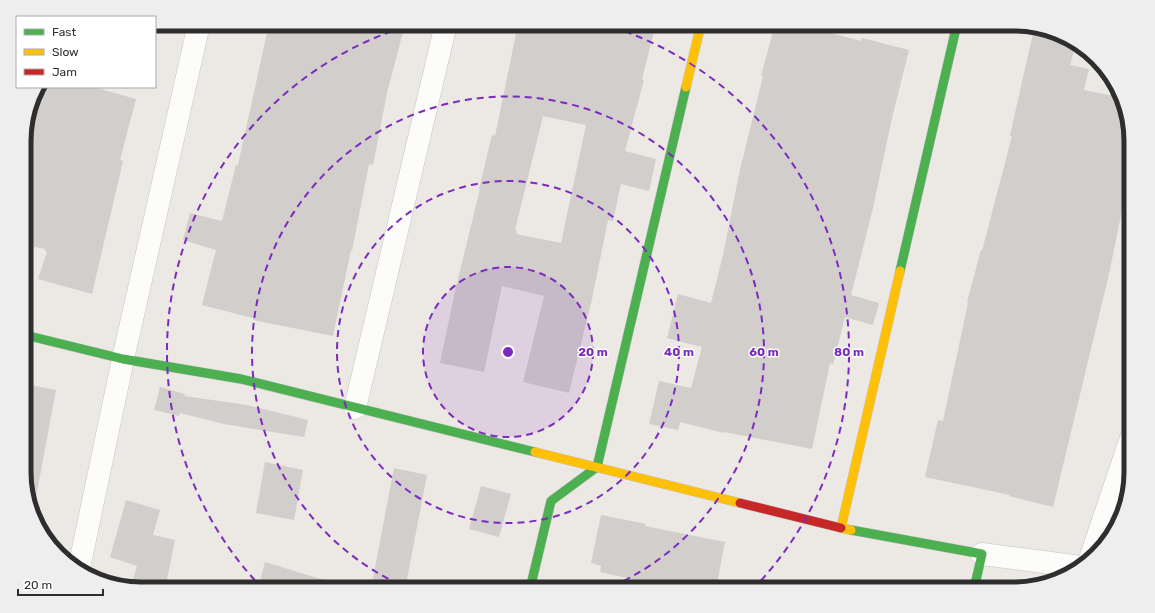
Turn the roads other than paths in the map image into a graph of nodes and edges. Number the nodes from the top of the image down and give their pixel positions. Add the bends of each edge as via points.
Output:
1 (197, 31) edge
2 (444, 31) edge
3 (699, 31) edge
4 (955, 31) edge
5 (31, 336) edge
6 (124, 359) junction
7 (356, 408) junction
8 (1124, 459) edge
9 (597, 467) junction
10 (841, 528) junction
11 (1094, 547) edge
12 (982, 554) junction
13 (80, 563) edge
14 (1071, 566) edge
15 (532, 582) edge
16 (976, 582) edge

1 - 6 street
2 - 7 street
3 - 9 street
4 - 10 street
5 - 6 street
6 - 7 street via 241,379
6 - 13 street
7 - 9 street
8 - 11 street
9 - 10 street
9 - 15 street via 551,501
10 - 12 street
12 - 14 street
12 - 16 street

